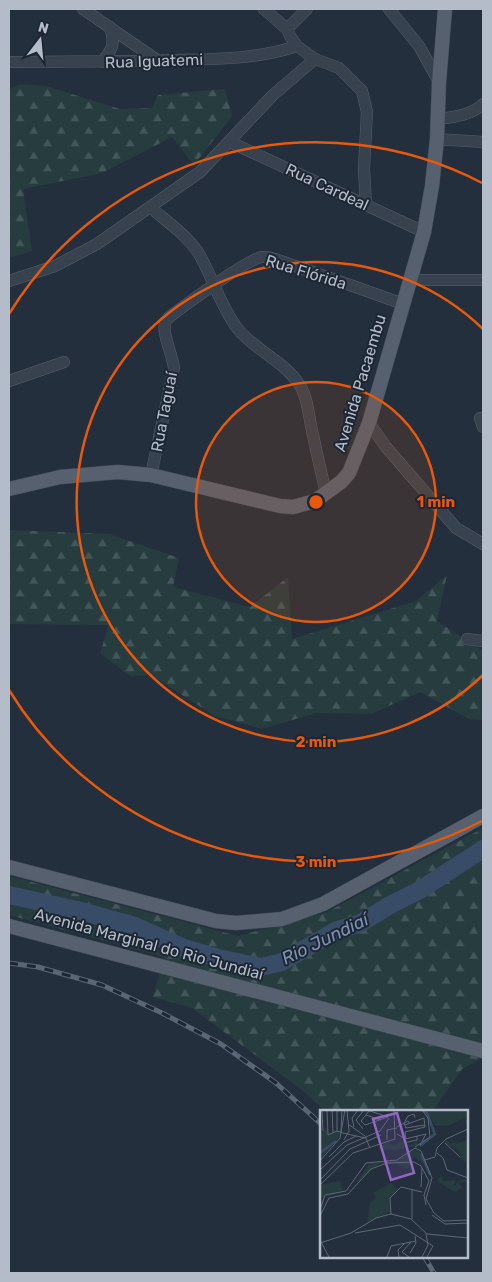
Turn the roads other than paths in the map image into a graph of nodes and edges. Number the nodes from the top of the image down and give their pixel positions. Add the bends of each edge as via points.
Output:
1 (83, 9) edge
2 (264, 9) edge
3 (306, 9) edge
4 (389, 9) edge
5 (445, 9) edge
6 (110, 27) junction
7 (287, 29) junction
8 (297, 46) junction
9 (315, 59) junction
10 (157, 60) junction
11 (9, 62) edge
12 (102, 62) junction
13 (439, 82) junction
14 (483, 104) edge
15 (438, 119) junction
16 (437, 139) junction
17 (230, 142) junction
18 (483, 142) edge
19 (366, 205) junction
20 (150, 206) junction
21 (424, 232) junction
22 (411, 280) junction
23 (483, 280) edge
24 (9, 281) edge
25 (214, 286) junction
26 (403, 304) junction
27 (64, 362) dead end
28 (9, 381) edge
29 (369, 423) junction
30 (151, 475) junction
31 (9, 489) edge
32 (326, 494) junction
33 (483, 544) edge
34 (467, 640) dead end
35 (483, 641) edge
36 (483, 816) edge
37 (9, 867) edge
38 (9, 926) edge
39 (483, 1051) edge

1 - 6 street
2 - 7 street
3 - 7 street
4 - 13 street via 419,46
5 - 13 main road, Avenida Pacaembu
6 - 10 street
6 - 12 street via 113,45
7 - 8 street
8 - 9 street
8 - 10 street, Rua Iguatemi via 282,52 242,58
9 - 17 street via 273,95
9 - 19 street via 339,68 362,91 367,112
10 - 12 street, Rua Iguatemi
11 - 12 street, Rua Iguatemi
13 - 15 main road, Avenida Pacaembu
14 - 15 street via 461,116
15 - 16 main road, Avenida Pacaembu
16 - 18 street
16 - 21 main road, Avenida Pacaembu
17 - 19 street, Rua Cardeal
17 - 20 street via 200,172
19 - 21 street, Rua Cardeal
20 - 24 street via 97,244 64,262
20 - 25 street via 190,242
21 - 22 main road, Avenida Pacaembu
22 - 23 street
22 - 26 main road, Avenida Pacaembu
25 - 26 street, Rua Flórida via 262,257
25 - 30 street, Rua Taguaí via 169,317 165,324 174,368
25 - 32 street via 238,330 300,385
26 - 29 main road, Avenida Pacaembu
27 - 28 street
29 - 32 main road, Avenida Pacaembu via 349,473
29 - 33 street via 456,528
30 - 31 main road, Avenida Pacaembu via 118,472 60,477
30 - 32 main road, Avenida Pacaembu via 280,506 293,507
34 - 35 street
36 - 37 main road via 323,904 282,919 236,923 216,921
38 - 39 main road, Avenida Marginal do Rio Jundiaí

